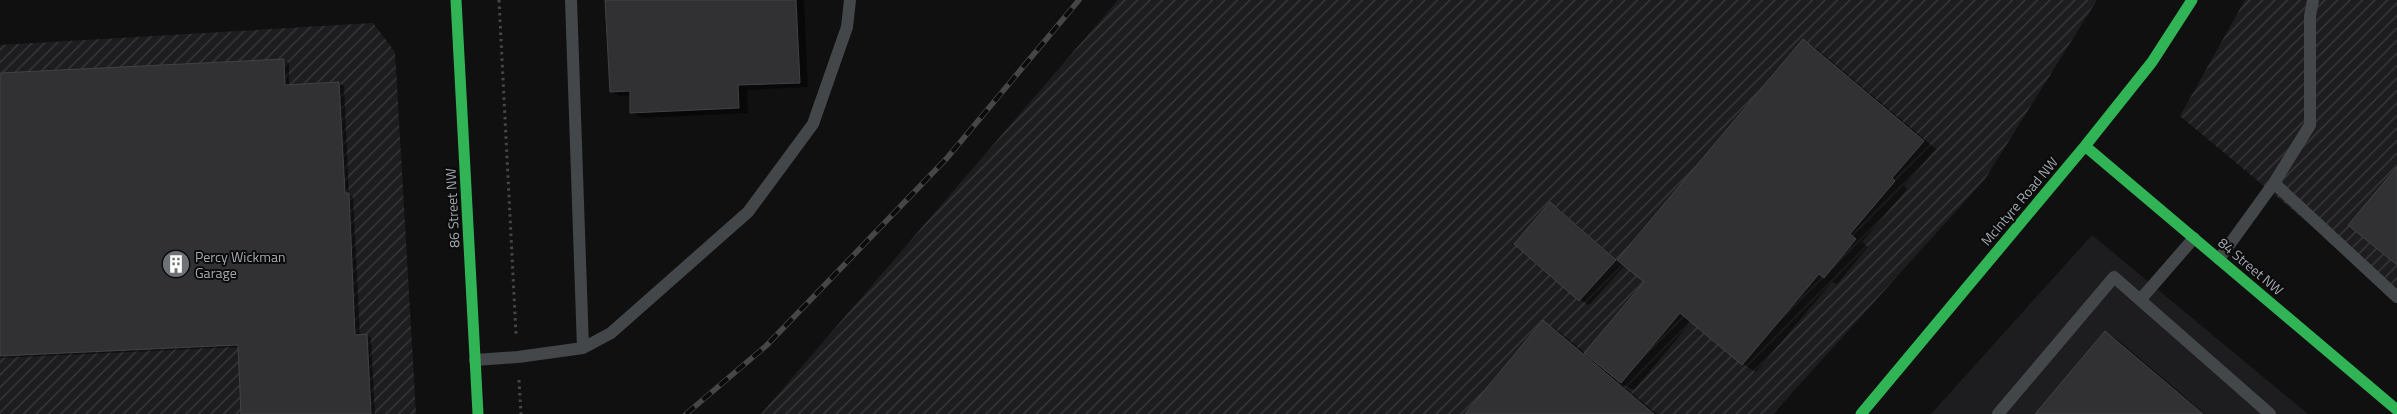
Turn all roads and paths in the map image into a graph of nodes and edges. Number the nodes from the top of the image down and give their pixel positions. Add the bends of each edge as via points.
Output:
1 (456, 0) edge
2 (499, 0) edge
3 (571, 0) edge
4 (850, 0) edge
5 (2192, 0) edge
6 (2313, 0) edge
7 (2085, 146) junction
8 (2274, 183) junction
9 (2194, 238) junction
10 (2218, 259) junction
11 (2397, 297) edge
12 (2140, 300) junction
13 (583, 348) junction
14 (518, 357) junction
15 (475, 360) junction
16 (2397, 410) edge
17 (478, 414) edge
18 (521, 414) edge
19 (1861, 414) edge
20 (1998, 414) edge
21 (2270, 414) edge

1 - 15 street, 86 Street NW
2 - 14 path
3 - 13 lane
4 - 13 lane via 847,27 812,124 748,212 611,333
5 - 7 street, McIntyre Road NW via 2152,62
6 - 8 lane via 2310,16 2310,125
7 - 9 street, 84 Street NW
7 - 19 street, McIntyre Road NW
8 - 10 lane
8 - 11 lane
9 - 10 street, 84 Street NW
9 - 12 lane
10 - 16 street, 84 Street NW
12 - 20 lane via 2114,277
12 - 21 lane
13 - 14 lane
14 - 15 lane
14 - 18 path
15 - 17 street, 86 Street NW

